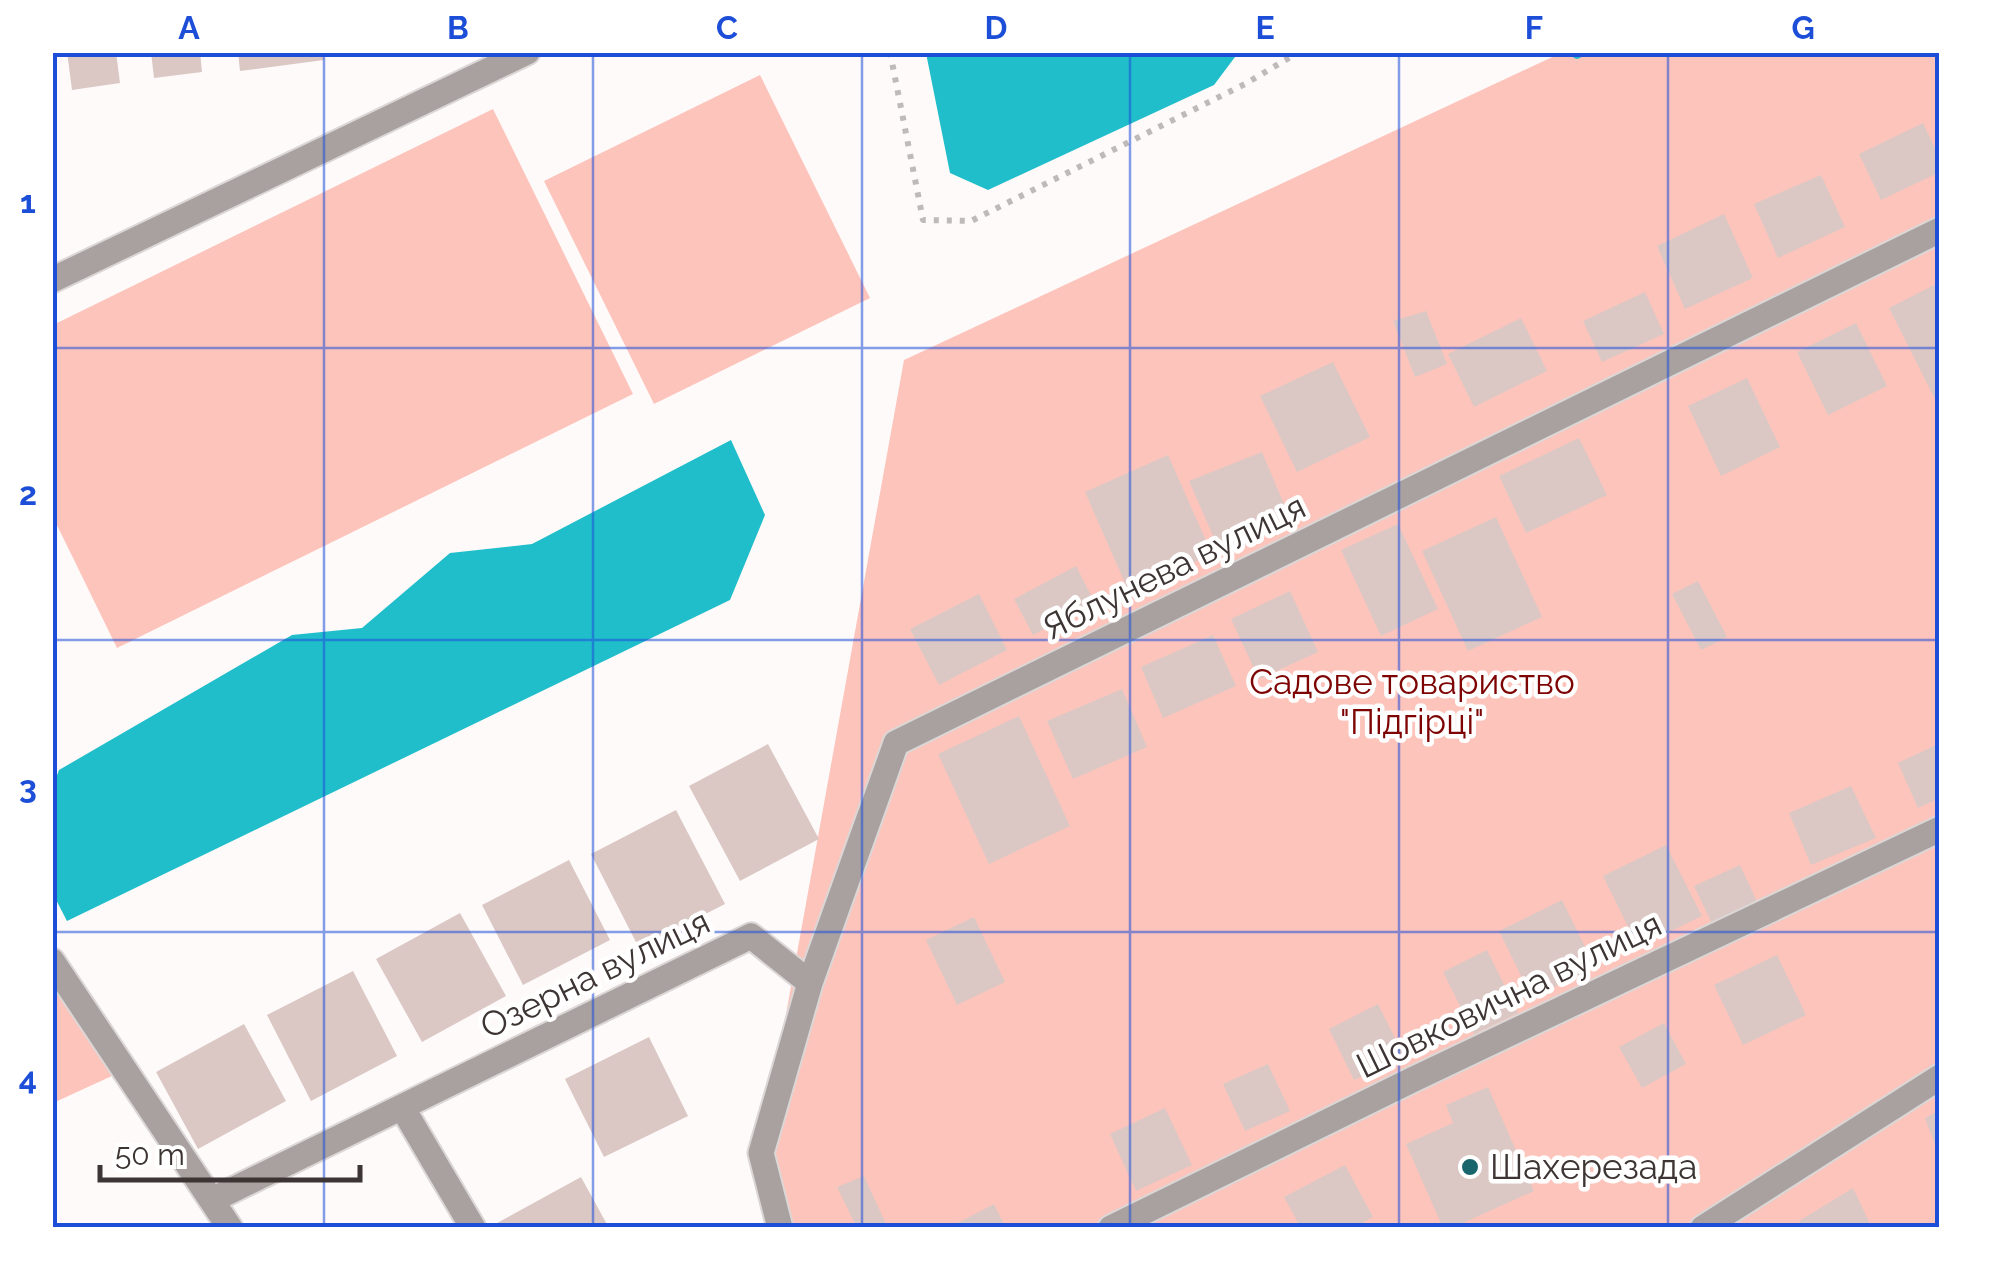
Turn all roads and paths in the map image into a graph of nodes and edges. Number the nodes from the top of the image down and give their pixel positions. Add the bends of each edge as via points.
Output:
1 (527, 52) edge
2 (890, 52) edge
3 (1299, 52) edge
4 (1940, 230) edge
5 (52, 280) edge
6 (1940, 830) edge
7 (52, 961) edge
8 (810, 983) junction
9 (1940, 1077) edge
10 (402, 1107) junction
11 (212, 1200) junction
12 (230, 1228) edge
13 (472, 1228) edge
14 (780, 1228) edge
15 (1111, 1228) edge
16 (1703, 1228) edge

1 - 5 street
2 - 3 path via 923,220 971,221
4 - 8 street, Яблунева вулиця via 896,743
6 - 15 street, Шовковична вулиця
7 - 11 street
8 - 10 street, Озерна вулиця via 751,936
8 - 14 street, Яблунева вулиця via 760,1153
9 - 16 street
10 - 11 street, Озерна вулиця
10 - 13 street
11 - 12 street

